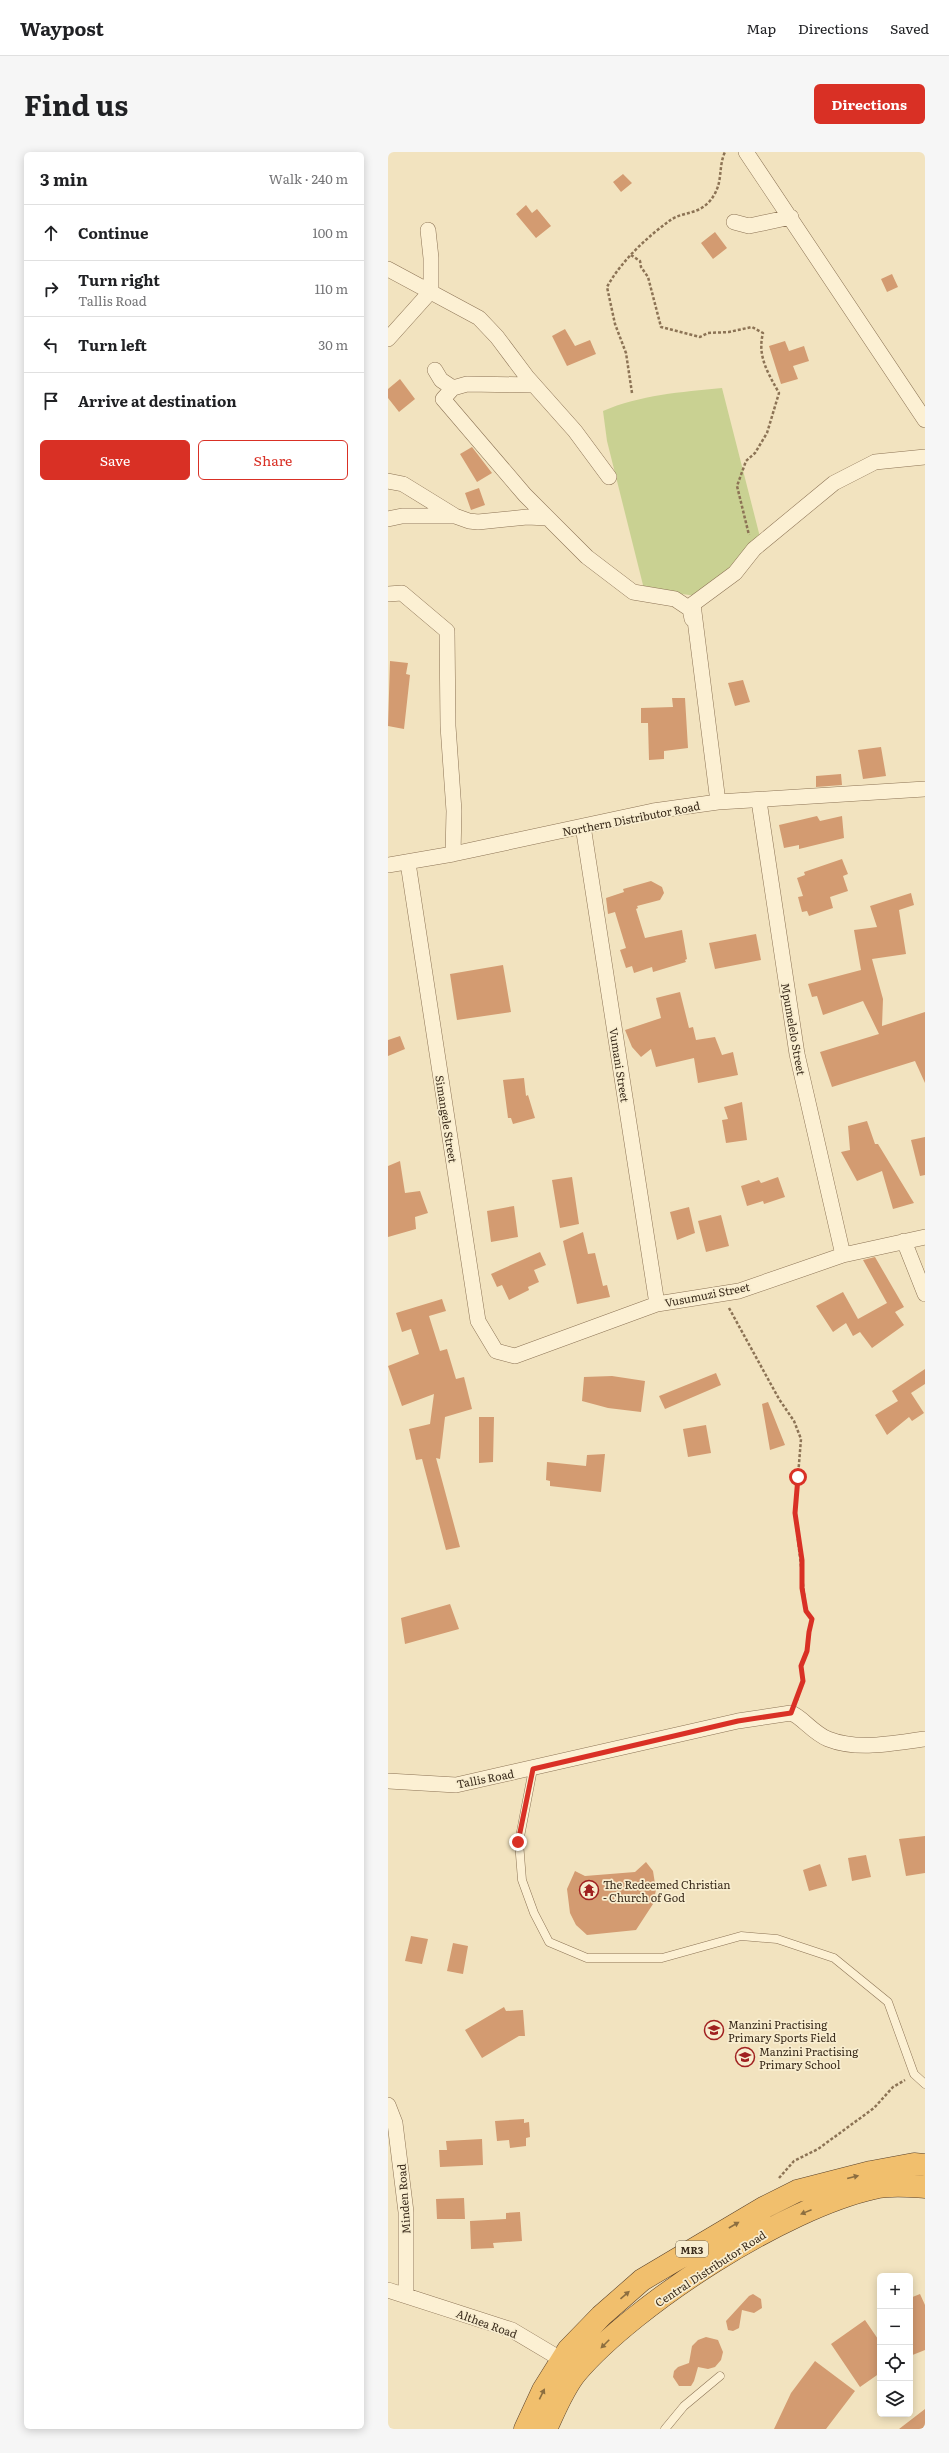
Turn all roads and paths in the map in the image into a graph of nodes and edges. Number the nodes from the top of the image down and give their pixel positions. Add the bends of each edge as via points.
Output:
1 (725, 152) edge
2 (746, 152) edge
3 (791, 217) junction
4 (734, 222) dead end
5 (428, 230) dead end
6 (631, 255) junction
7 (388, 269) edge
8 (431, 291) junction
9 (388, 339) edge
10 (435, 370) dead end
11 (533, 385) junction
12 (453, 388) junction
13 (632, 393) dead end
14 (925, 420) edge
15 (925, 457) edge
16 (609, 477) dead end
17 (388, 481) edge
18 (455, 516) junction
19 (548, 518) junction
20 (388, 519) edge
21 (754, 549) junction
22 (388, 594) edge
23 (696, 633) junction
24 (925, 789) edge
25 (759, 801) junction
26 (718, 802) junction
27 (583, 826) junction
28 (453, 854) junction
29 (408, 863) junction
30 (388, 866) edge
31 (925, 1238) edge
32 (904, 1241) junction
33 (842, 1255) junction
34 (722, 1293) junction
35 (925, 1294) edge
36 (657, 1304) junction
37 (515, 1356) joint
38 (791, 1713) junction
39 (925, 1739) edge
40 (533, 1769) junction
41 (388, 1781) edge
42 (914, 2074) junction
43 (925, 2084) edge
44 (388, 2105) edge
45 (925, 2165) edge
46 (778, 2179) dead end
47 (925, 2186) edge
48 (388, 2290) edge
49 (406, 2294) junction
50 (570, 2365) junction
51 (720, 2376) dead end
52 (525, 2429) edge
53 (546, 2429) edge
54 (665, 2429) edge

1 - 6 path via 718,187 708,203 696,212 673,219
2 - 3 street
3 - 4 street via 749,226
3 - 14 street
5 - 8 street
6 - 13 path via 618,268 607,287 615,324 626,353
6 - 21 path via 640,261 648,277 661,327 700,337 708,333 752,327 763,333 760,346 763,361 779,393 767,433 746,461 737,486
7 - 8 street
8 - 9 street
8 - 11 street via 479,318 497,337
10 - 12 street via 441,380
11 - 12 street via 467,384
11 - 16 street via 575,431
12 - 19 street via 443,399 494,460
15 - 21 street via 875,462 834,483
17 - 18 street via 403,484
18 - 19 street via 478,522 527,517
18 - 20 street via 402,516
19 - 23 street via 587,557 633,592 675,598 690,608
21 - 23 street via 735,573 693,604
22 - 28 street via 402,593 447,631
23 - 26 street
24 - 25 street, Northern Distributor Road
25 - 26 street, Northern Distributor Road
25 - 33 street, Mpumelelo Street via 797,1054
26 - 27 street, Northern Distributor Road via 653,811
27 - 28 street, Northern Distributor Road
27 - 36 street, Vumani Street
28 - 29 street, Northern Distributor Road
29 - 30 street, Northern Distributor Road
29 - 37 street, Simangele Street via 478,1321 496,1351
31 - 32 street, Vusumuzi Street
32 - 33 street, Vusumuzi Street
32 - 35 street
33 - 34 street, Vusumuzi Street via 739,1290
34 - 36 street, Vusumuzi Street
34 - 38 path via 801,1439 795,1513 806,1611 812,1619 807,1651 801,1666 803,1681
36 - 37 street, Vusumuzi Street
38 - 39 street via 810,1729 828,1739 850,1745
38 - 40 street, Tallis Road via 738,1721
40 - 41 street, Tallis Road via 456,1785
40 - 42 lane via 518,1842 522,1880 534,1913 549,1942 587,1958 662,1958 741,1936 777,1939 834,1958 888,2002
42 - 43 lane
42 - 46 path via 893,2087 874,2108 818,2149 794,2161
44 - 49 street, Minden Road via 395,2123 406,2212
50 -> 45 highway, Central Distributor Road / MR3 via 601,2316 642,2280 765,2207 797,2191 871,2172 914,2164
47 -> 50 highway, Central Distributor Road / MR3 via 875,2187 801,2214 703,2270 608,2341
48 - 49 street, Althea Road
49 - 50 street, Althea Road via 512,2330
52 -> 50 highway, Central Distributor Road / MR3 via 543,2390
50 - 53 highway, Central Distributor Road / MR3
51 - 54 lane via 684,2406

